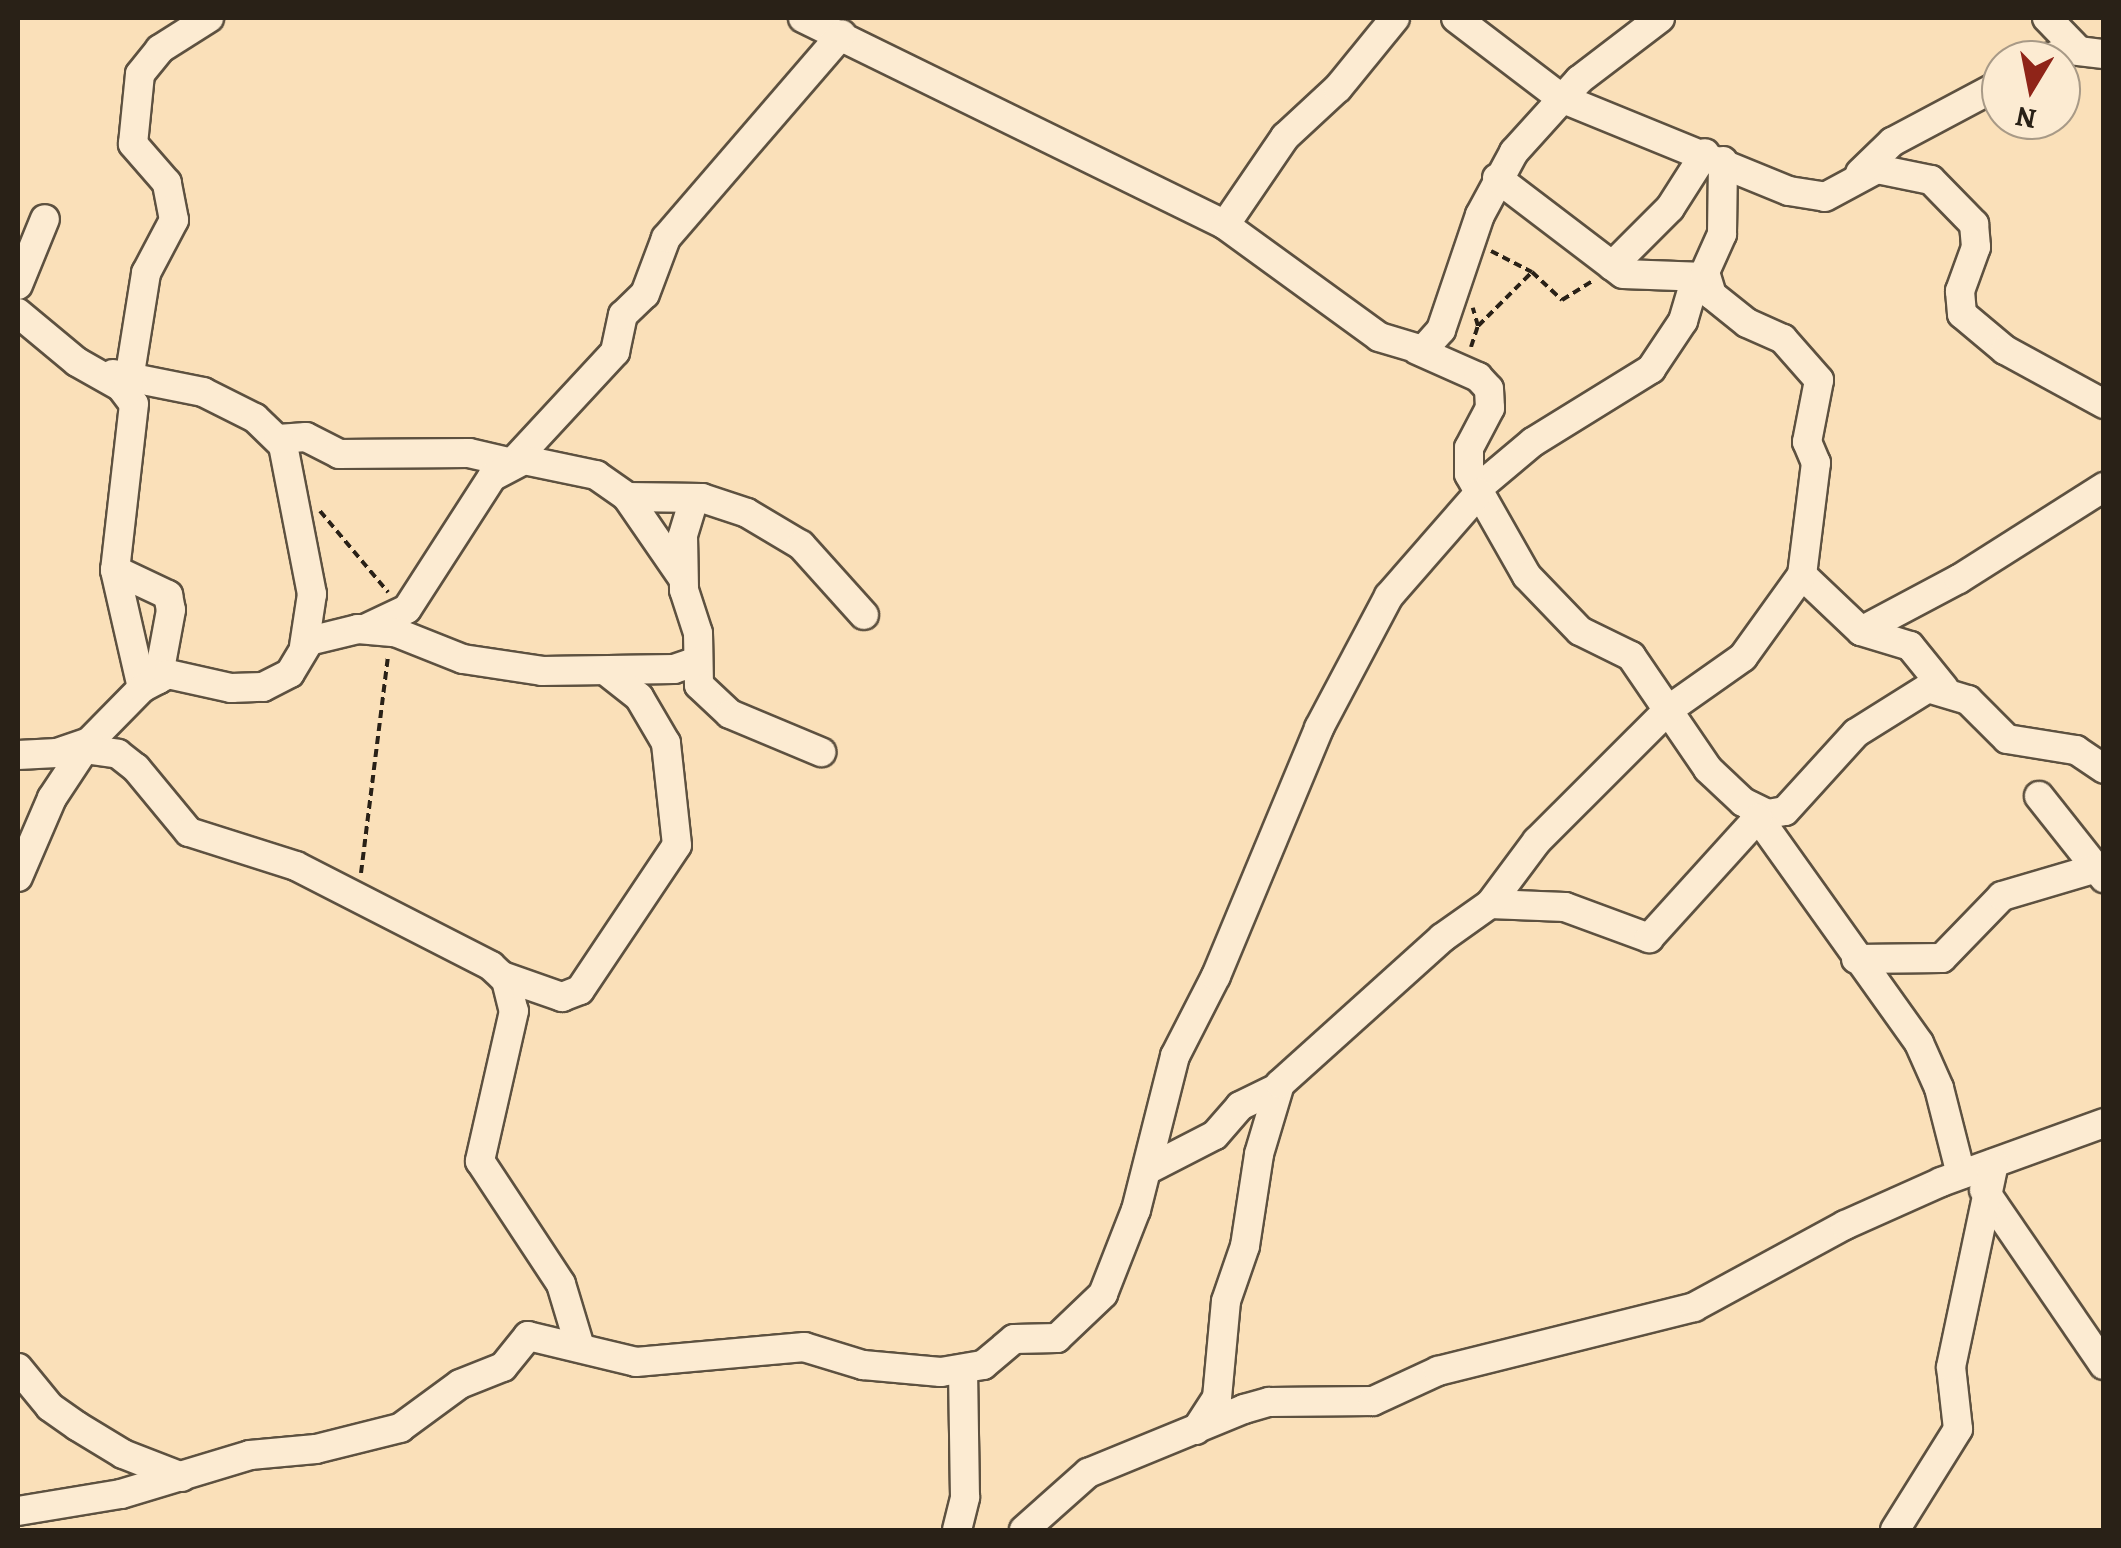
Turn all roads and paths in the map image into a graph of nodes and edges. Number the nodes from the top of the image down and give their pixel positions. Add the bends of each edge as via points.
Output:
1 (803, 18) edge
2 (1395, 18) edge
3 (1456, 18) edge
4 (1660, 18) edge
5 (2047, 18) edge
6 (190, 22) edge
7 (842, 34) junction
8 (2091, 52) edge
9 (1981, 95) edge
10 (1561, 98) junction
11 (1714, 157) junction
12 (1860, 173) junction
13 (1497, 178) junction
14 (45, 220) dead end
15 (1225, 224) junction
16 (1473, 244) junction
17 (1612, 266) junction
18 (1532, 272) junction
19 (1701, 277) junction
20 (18, 286) edge
21 (1459, 288) junction
22 (18, 313) edge
23 (1478, 326) junction
24 (29, 341) edge
25 (1418, 350) junction
26 (1450, 367) junction
27 (127, 384) junction
28 (2104, 404) edge
29 (278, 439) junction
30 (513, 462) junction
31 (2104, 487) edge
32 (1478, 491) junction
33 (626, 497) junction
34 (694, 499) junction
35 (314, 505) dead end
36 (115, 570) junction
37 (1802, 575) junction
38 (685, 582) junction
39 (864, 615) dead end
40 (385, 624) junction
41 (1862, 631) junction
42 (304, 646) junction
43 (697, 661) junction
44 (606, 671) junction
45 (150, 684) junction
46 (1944, 688) junction
47 (1668, 710) junction
48 (87, 745) junction
49 (821, 752) dead end
50 (18, 755) edge
51 (2104, 769) edge
52 (2039, 796) dead end
53 (1754, 812) junction
54 (2099, 874) edge
55 (18, 876) edge
56 (358, 899) junction
57 (1490, 904) junction
58 (1856, 959) junction
59 (502, 976) junction
60 (1277, 1088) junction
61 (2104, 1123) edge
62 (1146, 1170) junction
63 (1972, 1182) junction
64 (580, 1347) junction
65 (2104, 1365) edge
66 (18, 1368) edge
67 (963, 1371) junction
68 (1196, 1430) junction
69 (182, 1477) junction
70 (18, 1511) edge
71 (958, 1530) edge
72 (1024, 1530) edge
73 (1895, 1530) edge

1 - 7 street
2 - 15 street via 1338,88 1285,137
3 - 10 street
4 - 10 street
5 - 8 street
6 - 27 street via 150,57 139,83 132,144 172,192 174,220 146,273
7 - 15 street
7 - 30 street via 666,238 645,294 623,315 615,352
9 - 12 street via 1892,142
10 - 11 street
10 - 13 street
11 - 12 street via 1810,196 1830,194
11 - 17 street
11 - 19 street via 1722,234
12 - 28 street via 1896,168 1946,190 1969,216 1976,236 1960,291 1962,314 2006,350
13 - 16 street
13 - 17 street
14 - 20 street
15 - 25 street via 1379,337
16 - 18 path
16 - 21 street
17 - 18 path via 1566,300
17 - 19 street via 1631,276
18 - 23 path
19 - 32 street via 1684,321 1651,370 1532,442
19 - 37 street via 1723,306 1783,339 1817,372 1807,442 1816,463
21 - 23 path
21 - 25 street via 1431,347
22 - 24 street
23 - 26 path via 1471,348
24 - 27 street
25 - 26 street
26 - 32 street via 1485,382 1491,396 1467,457
27 - 29 street via 203,392 255,418
27 - 36 street via 134,411
29 - 30 street via 306,437 339,454 469,453
29 - 42 street via 310,578
30 - 33 street via 568,466
30 - 40 street via 492,477
31 - 41 street via 1970,573
32 - 47 street via 1527,576 1580,631 1632,656
32 - 62 street via 1388,596 1319,728 1216,976 1175,1056
33 - 34 street
33 - 38 street
34 - 38 street via 684,536
34 - 39 street via 748,513 801,545
35 - 40 path
36 - 45 street
36 - 45 street via 168,594 171,610
37 - 41 street
37 - 47 street via 1743,657
38 - 43 street via 698,633
40 - 42 street via 322,634
40 - 44 street via 463,660
40 - 56 path via 386,699
41 - 46 street via 1910,646
42 - 45 street via 290,672 264,686 231,688 175,673
43 - 44 street via 674,669
43 - 49 street via 699,685 719,706
44 - 59 street via 650,710 666,744 677,844 580,990 562,997
45 - 48 street
46 - 51 street via 1979,708 2007,739 2076,750
46 - 53 street via 1928,688 1884,710 1834,752 1785,810
47 - 53 street via 1718,782
47 - 57 street via 1537,841
48 - 50 street
48 - 55 street via 52,798
48 - 56 street via 118,754 136,768 189,832 296,866
52 - 54 street
53 - 57 street via 1649,938 1565,907
53 - 58 street
54 - 58 street via 2002,896 1942,958
56 - 59 street
57 - 60 street via 1442,938
58 - 63 street via 1919,1043
59 - 64 street via 513,990 514,1011 480,1161 560,1284
60 - 62 street via 1240,1106 1215,1135
60 - 68 street via 1245,1246 1226,1302 1218,1398
61 - 63 street via 1994,1163
62 - 67 street via 1098,1303 1052,1342 1014,1339 982,1365
63 - 65 street
63 - 68 street via 1845,1225 1694,1308 1438,1371 1373,1401 1269,1402
63 - 73 street via 1951,1367 1960,1420 1938,1470
64 - 67 street via 636,1362 804,1347 863,1365
64 - 69 street via 528,1336 503,1367 460,1384 400,1428 250,1455
66 - 69 street via 50,1408 77,1426 123,1454
67 - 71 street via 965,1497
68 - 72 street via 1088,1473
69 - 70 street

